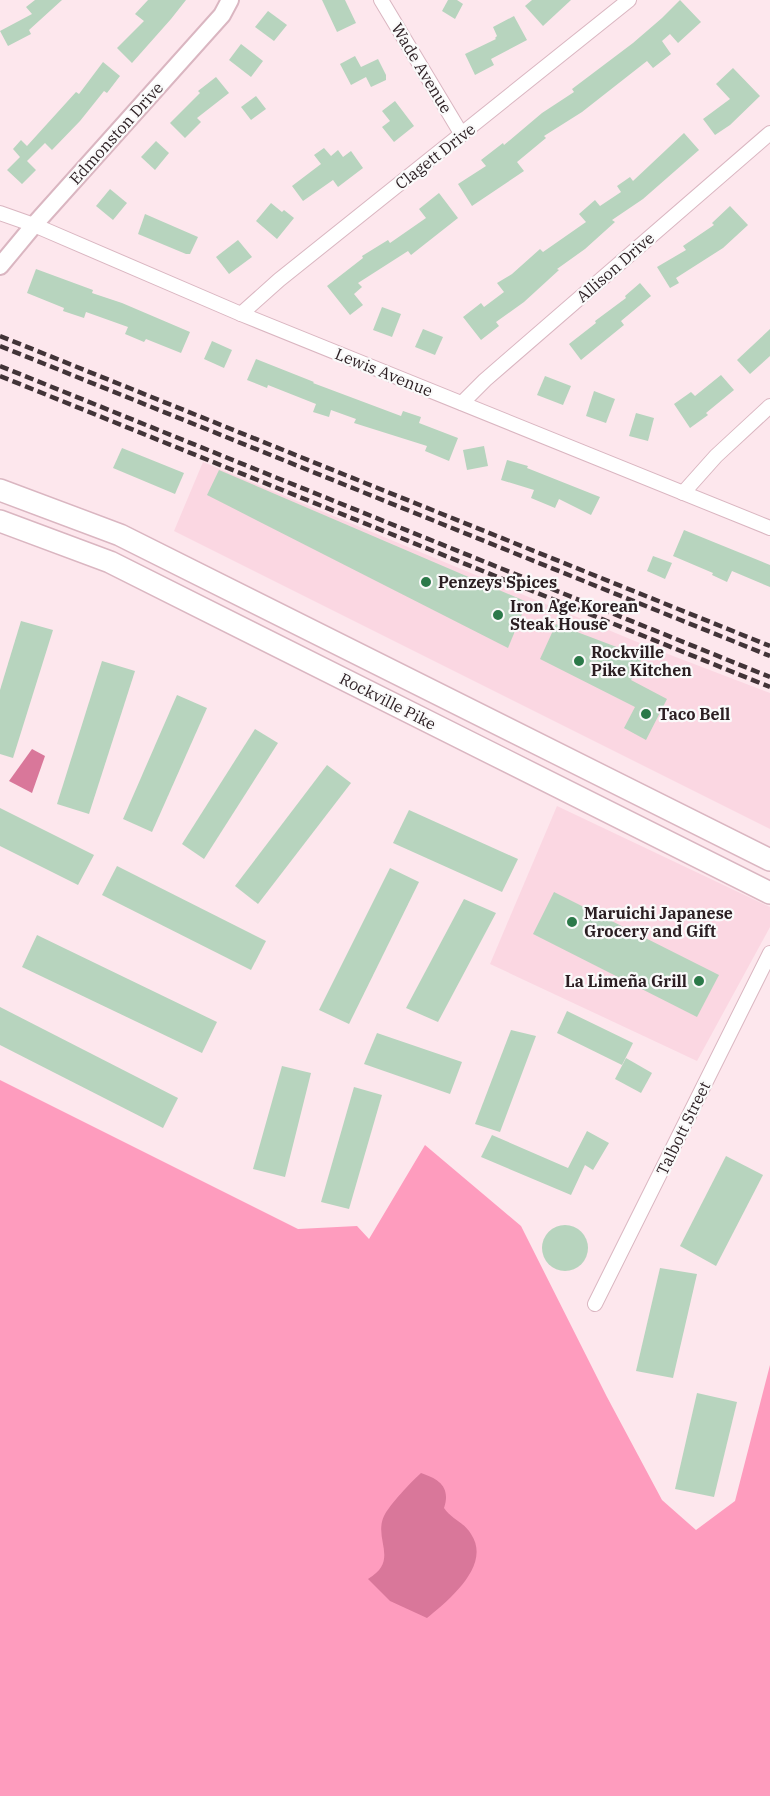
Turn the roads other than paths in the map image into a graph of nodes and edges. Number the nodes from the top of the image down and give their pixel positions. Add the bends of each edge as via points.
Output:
1 (230, 0) edge
2 (381, 0) edge
3 (629, 0) edge
4 (770, 133) edge
5 (462, 135) junction
6 (0, 213) edge
7 (34, 225) junction
8 (0, 266) edge
9 (241, 314) junction
10 (462, 404) junction
11 (770, 406) edge
12 (0, 490) edge
13 (683, 494) junction
14 (0, 521) edge
15 (770, 528) edge
16 (770, 860) edge
17 (770, 893) edge
18 (770, 953) edge
19 (595, 1304) dead end

1 - 7 street, Edmonston Drive via 222,15
2 - 5 street, Wade Avenue
3 - 5 street, Clagett Drive
4 - 10 street, Allison Drive
5 - 9 street, Clagett Drive
6 - 7 street, Lewis Avenue
7 - 8 street, Edmonston Drive
7 - 9 street, Lewis Avenue
9 - 10 street, Lewis Avenue
10 - 13 street, Lewis Avenue
11 - 13 street via 716,456
12 - 16 main road, Rockville Pike via 120,536
13 - 15 street, Lewis Avenue
14 - 17 main road, Rockville Pike via 110,562
18 - 19 street, Talbott Street

